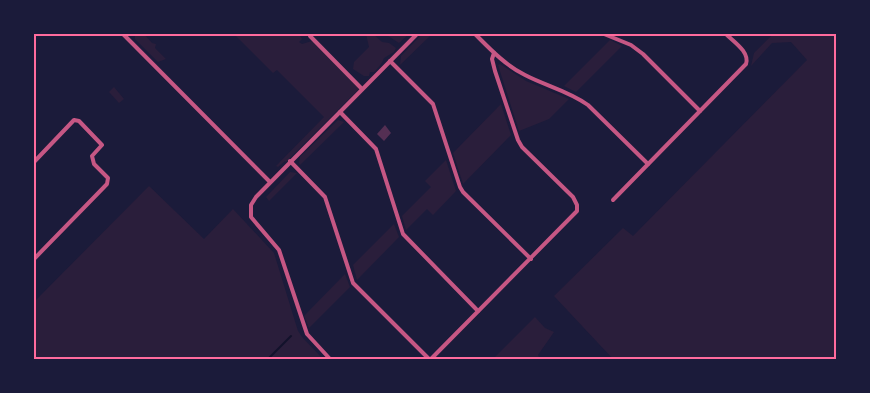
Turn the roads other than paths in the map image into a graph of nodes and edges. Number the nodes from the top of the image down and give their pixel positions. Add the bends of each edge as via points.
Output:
1 (123, 34) edge
2 (417, 34) edge
3 (474, 34) edge
4 (604, 34) edge
5 (726, 34) edge
6 (310, 36) dead end
7 (494, 54) junction
8 (390, 61) junction
9 (362, 89) junction
10 (700, 111) junction
11 (340, 112) junction
12 (290, 161) junction
13 (34, 162) edge
14 (648, 164) junction
15 (270, 182) junction
16 (613, 200) dead end
17 (34, 259) edge
18 (531, 259) junction
19 (478, 311) junction
20 (330, 359) edge
21 (430, 359) edge

1 - 15 street
2 - 8 street
3 - 7 street
4 - 10 street via 631,45 643,54
5 - 10 street via 748,59 742,70
6 - 9 street
7 - 14 street via 525,75 583,101
7 - 18 street via 494,71 518,140 573,197 578,208
8 - 9 street
8 - 18 street via 433,104 463,192
9 - 11 street
10 - 14 street
11 - 12 street
11 - 19 street via 376,149 403,234
12 - 15 street
12 - 21 street via 325,197 353,283
13 - 17 street via 74,120 79,121 102,145 92,156 94,164 108,178 108,184
14 - 16 street
15 - 20 street via 251,205 251,217 279,250 307,334
18 - 19 street
19 - 21 street

